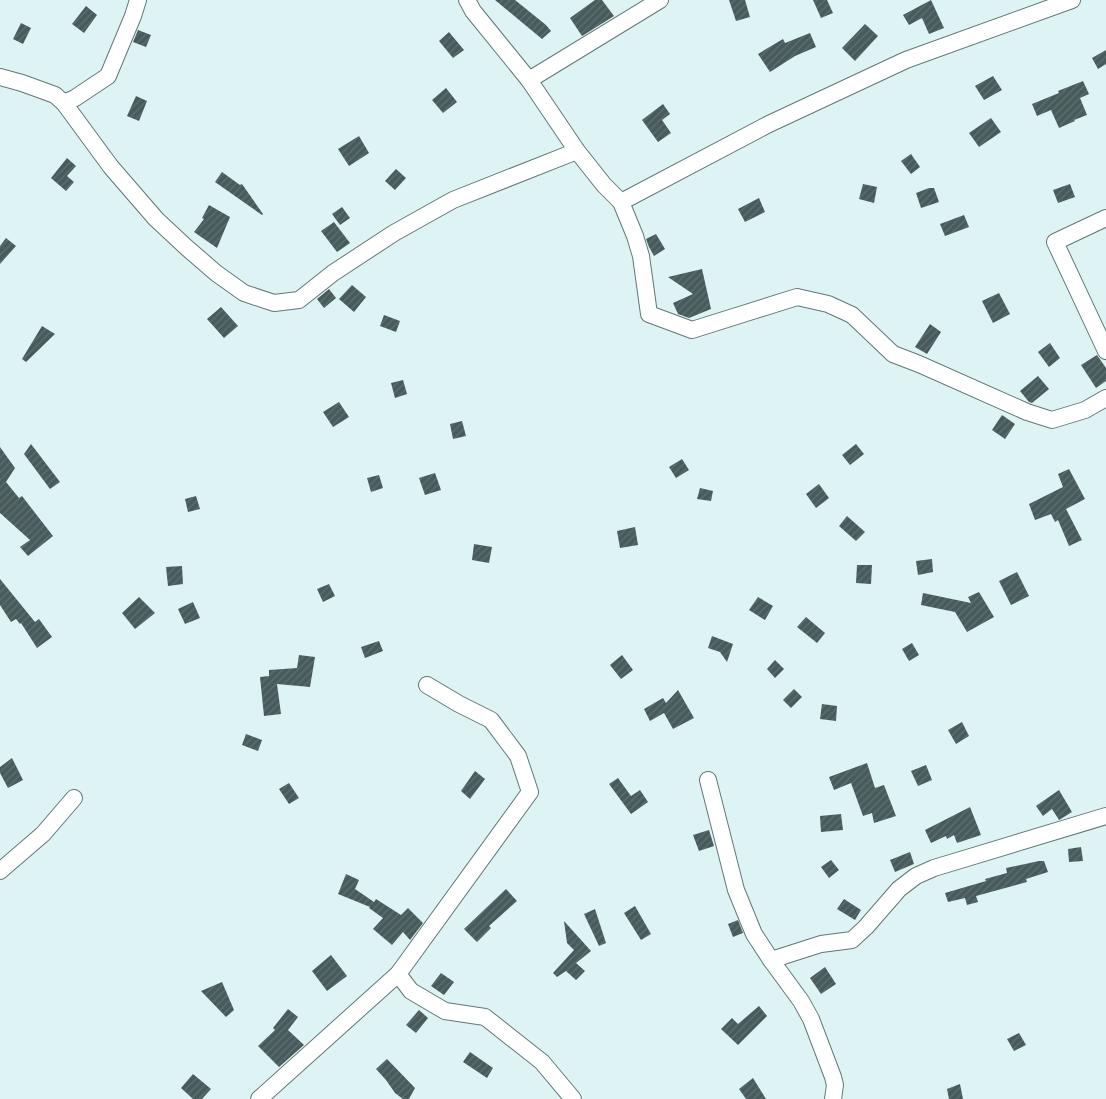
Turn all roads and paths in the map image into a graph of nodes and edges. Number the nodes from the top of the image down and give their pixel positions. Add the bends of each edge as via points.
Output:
1 (138, 0) edge
2 (467, 0) edge
3 (660, 0) edge
4 (1072, 0) edge
5 (0, 77) edge
6 (529, 80) junction
7 (64, 103) junction
8 (577, 151) junction
9 (621, 202) junction
10 (1106, 218) edge
11 (1106, 351) edge
12 (1106, 398) edge
13 (427, 685) dead end
14 (708, 780) dead end
15 (74, 798) dead end
16 (1106, 816) edge
17 (0, 871) edge
18 (771, 960) junction
19 (398, 974) junction
20 (259, 1099) edge
21 (573, 1099) edge
22 (833, 1099) edge

1 - 7 street via 108,76
2 - 6 street
3 - 6 street
4 - 9 street via 906,60 770,124
5 - 7 street via 55,96
6 - 8 street
7 - 8 street via 111,167 156,219 244,293 274,303 299,300 394,233 453,200
8 - 9 street
9 - 12 street via 641,256 649,314 692,330 797,297 828,304 852,315 893,354 1027,412 1052,420 1085,410
10 - 11 street via 1055,242
13 - 19 street via 491,720 518,756 530,792
14 - 18 street via 736,890 754,934
15 - 17 street via 43,834
16 - 18 street via 934,868 899,889 852,940 821,944
18 - 22 street via 811,1020 833,1077
19 - 20 street
19 - 21 street via 411,991 445,1011 486,1017 542,1062

